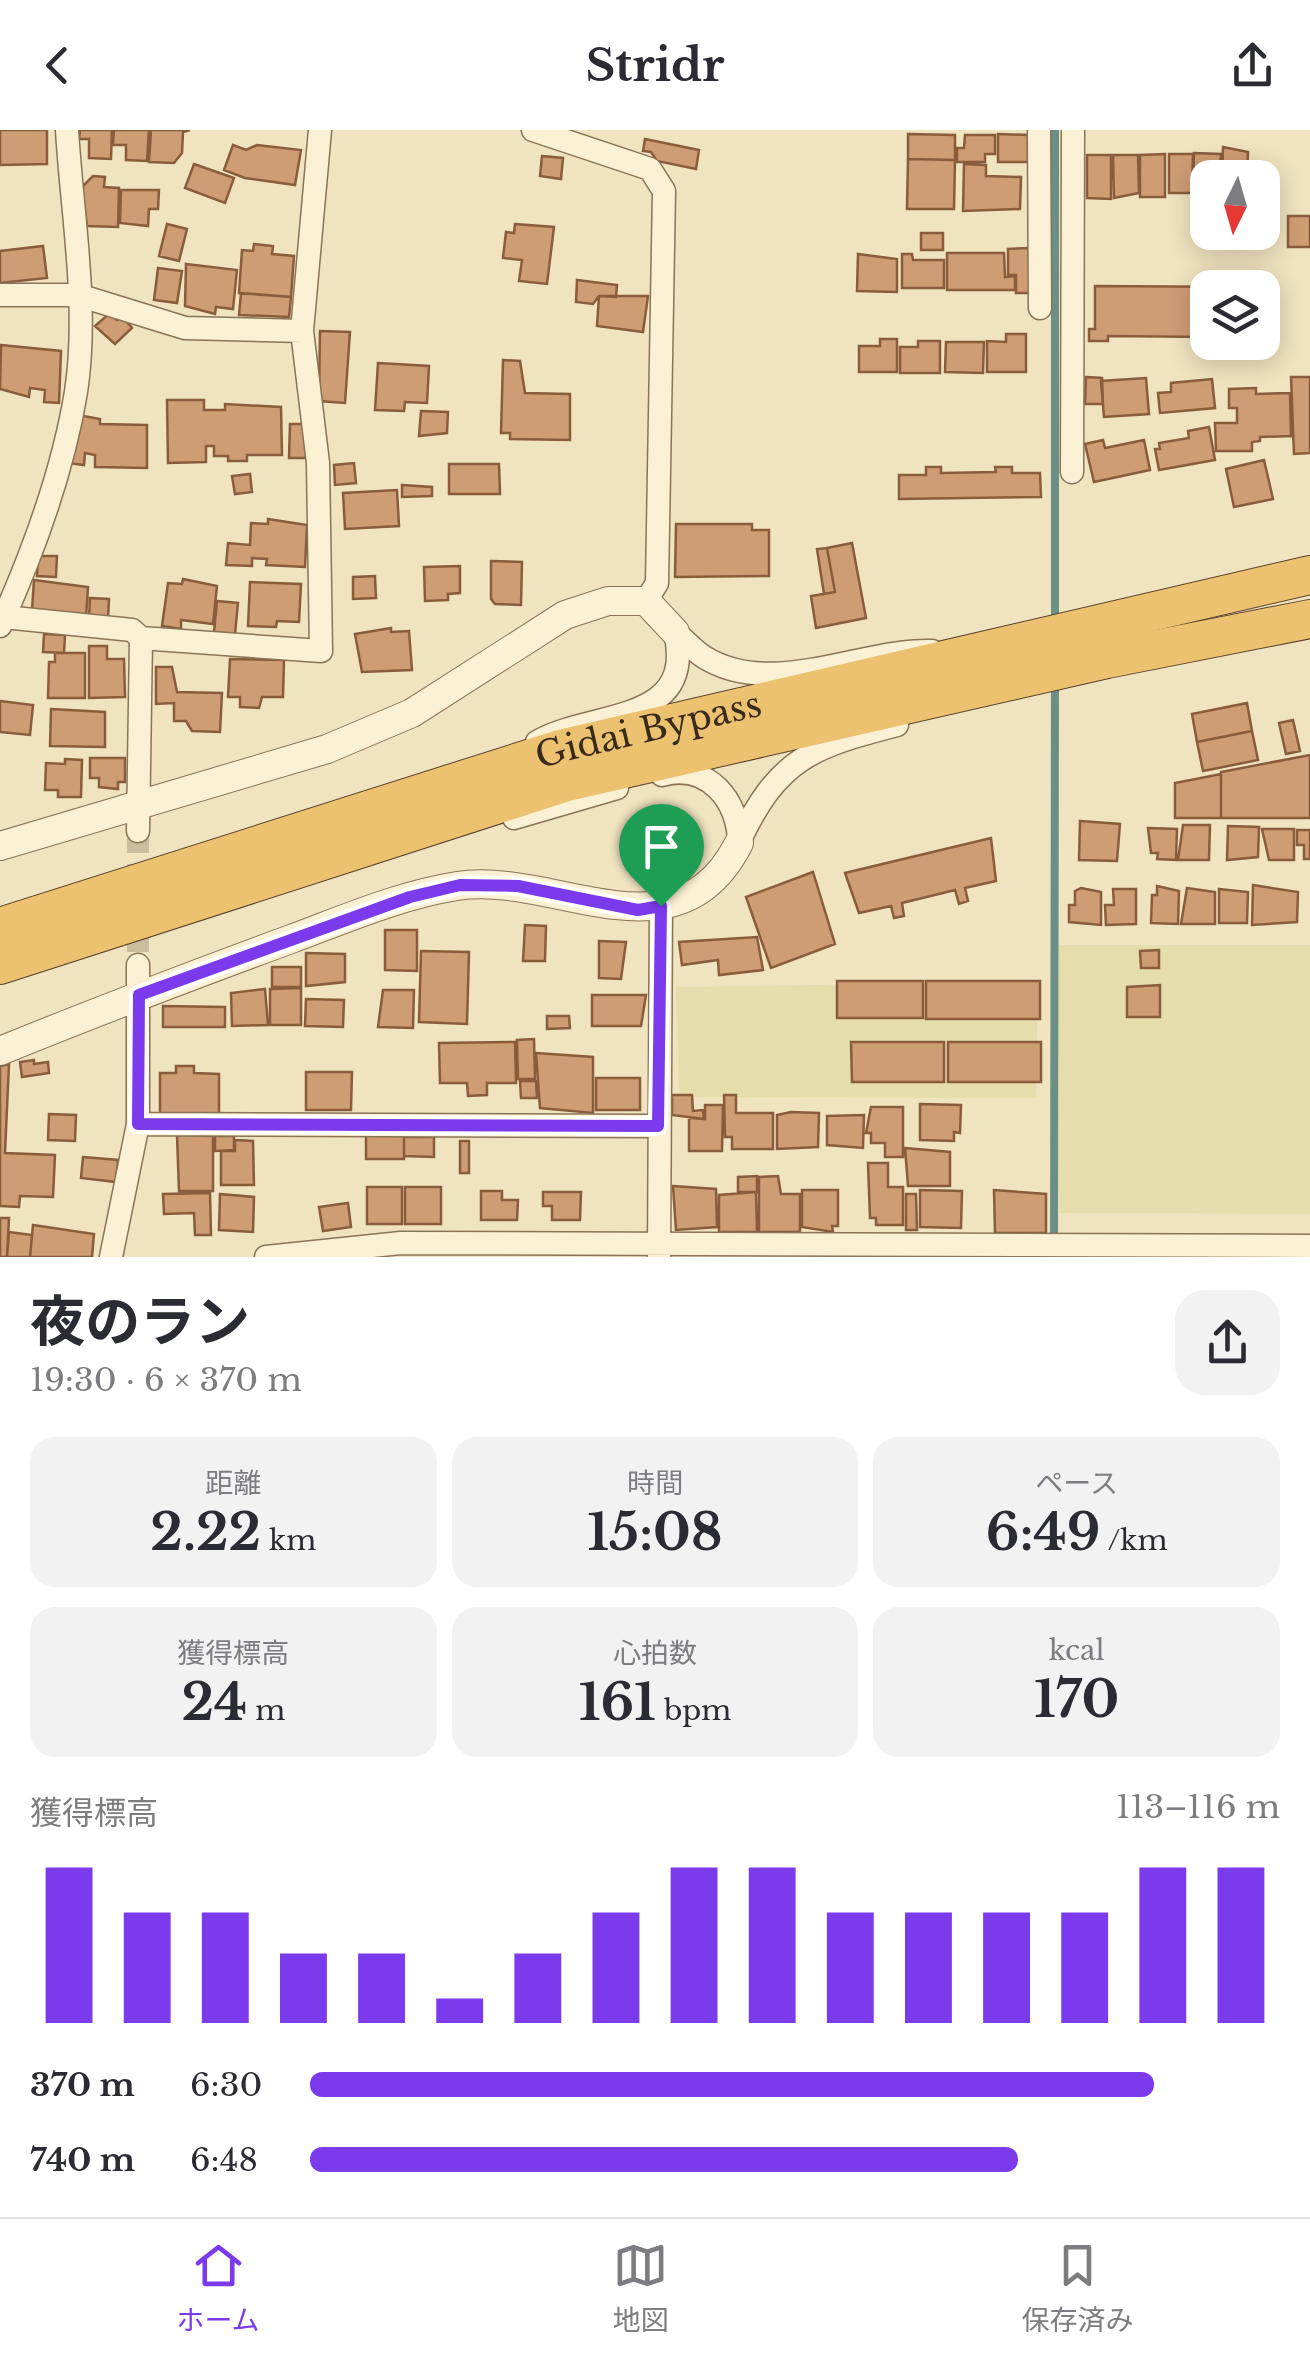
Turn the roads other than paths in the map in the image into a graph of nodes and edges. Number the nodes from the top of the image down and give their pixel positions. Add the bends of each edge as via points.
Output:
1 (67, 130) edge
2 (320, 130) edge
3 (533, 130) edge
4 (1039, 130) edge
5 (1074, 130) edge
6 (0, 295) edge
7 (78, 295) junction
8 (1040, 308) dead end
9 (302, 332) junction
10 (1072, 472) dead end
11 (1310, 575) edge
12 (646, 601) junction
13 (1310, 619) edge
14 (2, 621) edge
15 (676, 632) junction
16 (141, 638) junction
17 (964, 653) junction
18 (1021, 678) junction
19 (486, 772) junction
20 (139, 817) junction
21 (738, 843) junction
22 (0, 846) edge
23 (254, 881) junction
24 (661, 906) junction
25 (0, 927) edge
26 (0, 965) edge
27 (138, 965) tunnel mouth
28 (139, 995) junction
29 (0, 1051) edge
30 (138, 1124) junction
31 (658, 1126) junction
32 (1310, 1246) edge
33 (660, 1251) edge
34 (111, 1257) edge
35 (266, 1257) edge

1 - 7 street
2 - 9 street
3 - 12 street via 650,169 664,191 657,582
4 - 8 street
5 - 10 street
6 - 7 street
7 - 9 street via 185,328
7 - 14 street via 76,392 47,506
9 - 16 street via 318,463 321,651
11 - 17 highway, Gidai Bypass
12 - 15 street
12 - 20 street via 608,601 565,615 412,713
13 - 18 highway, Gidai Bypass
14 - 16 street via 132,630
15 - 17 street via 705,658 742,672 781,674 896,650
15 - 19 street via 678,670 654,702 556,731
16 - 20 street
17 - 19 highway, Gidai Bypass via 560,748
18 - 21 street via 964,708 828,743 789,767 758,801
18 - 23 highway, Gidai Bypass via 567,782
19 - 25 highway, Gidai Bypass
20 - 22 street
21 - 23 street via 734,807 723,792 708,780 672,772 343,867
21 - 24 street via 726,868 682,902
23 - 26 highway, Gidai Bypass
24 - 28 street via 638,910 518,886 460,885
24 - 31 street
27 - 28 street
28 - 29 street
28 - 30 street
30 - 31 street
30 - 34 street
31 - 33 street
32 - 33 street
33 - 35 street via 401,1243

